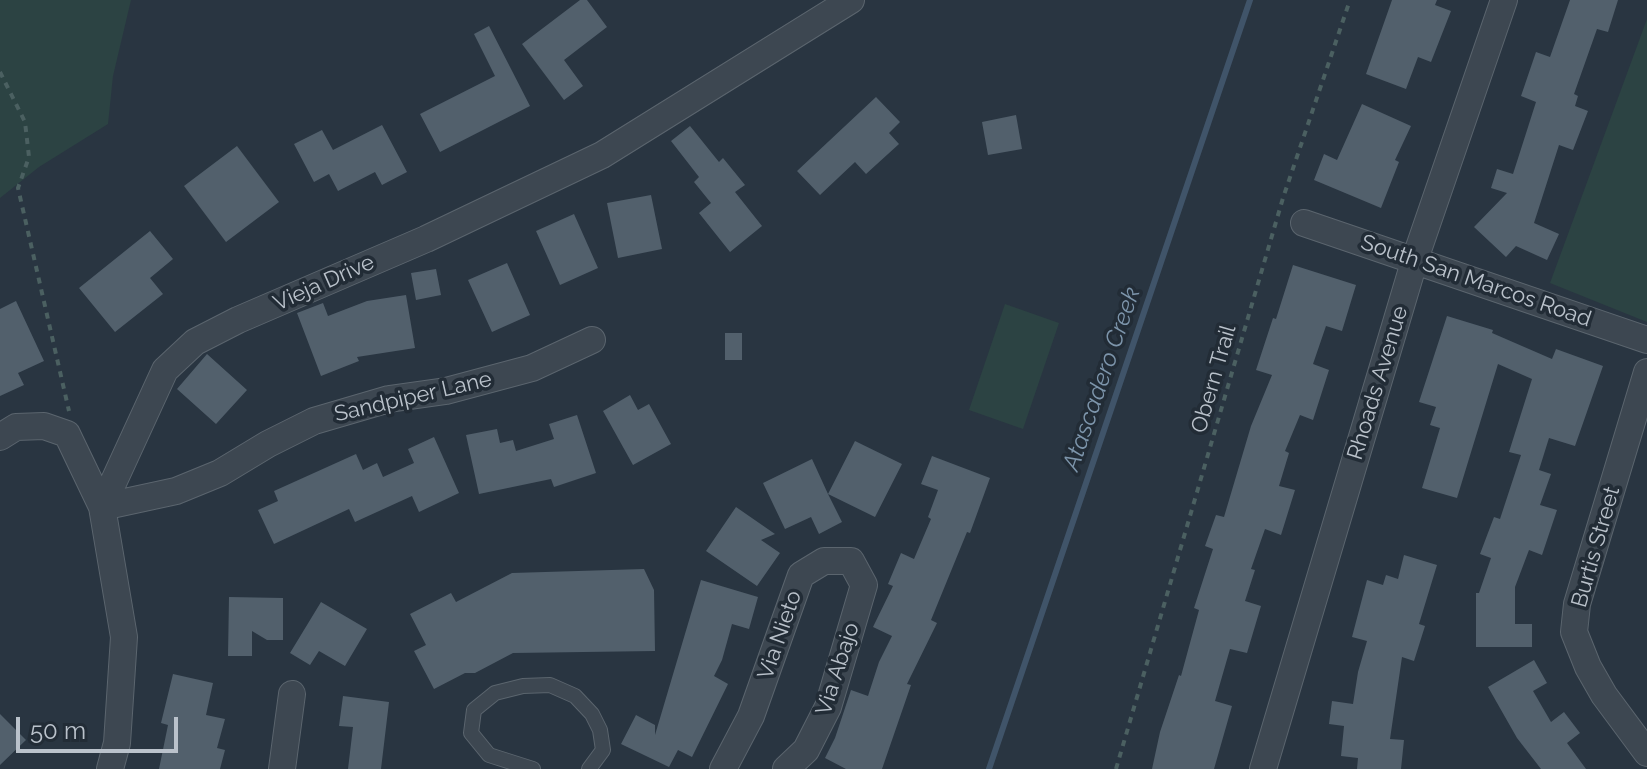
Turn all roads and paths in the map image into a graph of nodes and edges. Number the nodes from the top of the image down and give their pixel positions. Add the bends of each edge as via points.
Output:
1 (851, 0) edge
2 (1350, 0) edge
3 (1504, 0) edge
4 (0, 72) edge
5 (1304, 223) dead end
6 (1415, 259) junction
7 (592, 340) dead end
8 (1647, 340) edge
9 (1647, 372) edge
10 (67, 434) junction
11 (0, 437) edge
12 (102, 507) junction
13 (864, 585) joint
14 (292, 694) dead end
15 (1647, 753) edge
16 (110, 769) edge
17 (282, 769) edge
18 (533, 769) edge
19 (589, 769) edge
20 (723, 769) edge
21 (786, 769) edge
22 (1116, 769) edge
23 (1263, 769) edge

1 - 12 street, Vieja Drive via 602,155 195,342 165,370
2 - 22 path, Obern Trail via 1283,198
3 - 6 street, Rhoads Avenue
4 - 10 path via 25,122 29,157 18,188 72,421
5 - 6 street, South San Marcos Road
6 - 8 street, South San Marcos Road
6 - 23 street, Rhoads Avenue
7 - 12 street, Sandpiper Lane via 532,368 314,421 176,491
9 - 15 street, Burtis Street via 1577,604 1574,632 1604,695
10 - 11 street via 44,426 16,427
10 - 12 street
12 - 16 street via 124,637 117,743
13 - 20 street, Via Nieto via 851,561 824,561 801,575 751,716
13 - 21 street, Via Abajo via 828,707 806,750
14 - 17 street
18 - 19 lane via 489,755 471,733 474,710 495,693 550,685 575,696 600,730 603,750

